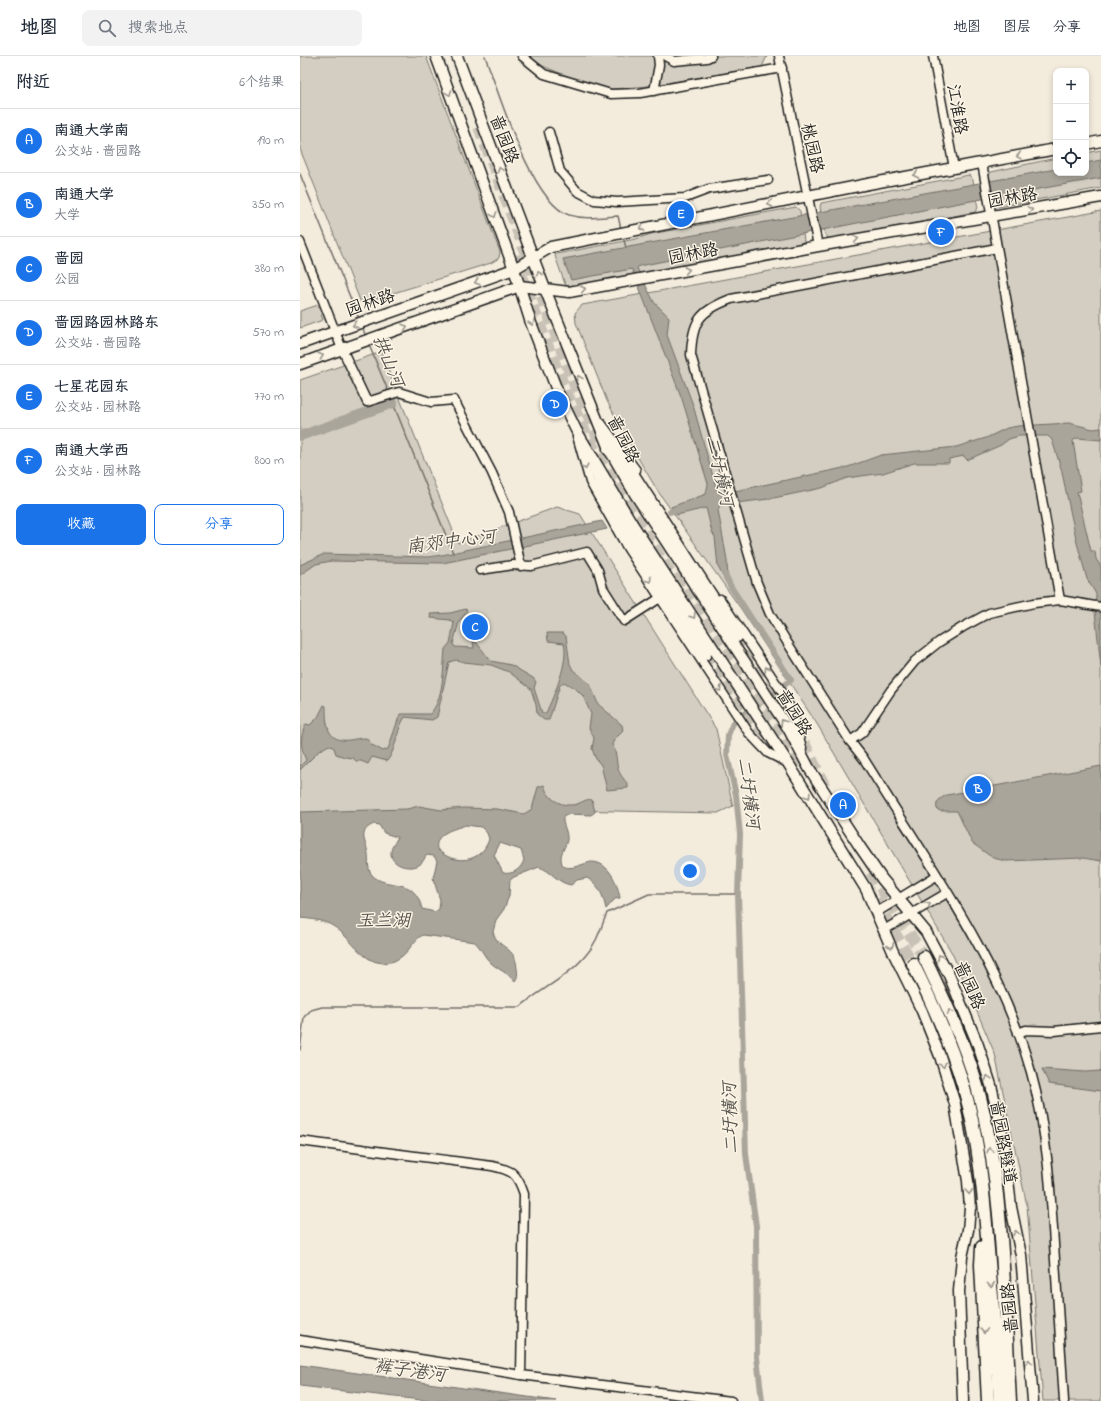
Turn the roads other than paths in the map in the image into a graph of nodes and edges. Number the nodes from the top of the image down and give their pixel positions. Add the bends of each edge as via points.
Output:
1 (436, 56) edge
2 (456, 56) edge
3 (522, 56) edge
4 (658, 56) edge
5 (665, 56) edge
6 (711, 56) edge
7 (779, 56) edge
8 (933, 56) edge
9 (782, 68) junction
10 (654, 91) junction
11 (549, 132) dead end
12 (1101, 141) edge
13 (1089, 143) edge
14 (1053, 150) edge
15 (982, 162) junction
16 (954, 168) junction
17 (768, 180) dead end
18 (808, 196) junction
19 (1101, 197) edge
20 (991, 212) junction
21 (300, 242) edge
22 (818, 246) junction
23 (997, 248) junction
24 (534, 259) junction
25 (514, 269) junction
26 (520, 286) junction
27 (545, 289) junction
28 (335, 332) junction
29 (300, 344) edge
30 (342, 349) junction
31 (300, 364) edge
32 (594, 414) junction
33 (576, 430) junction
34 (609, 449) junction
35 (592, 458) junction
36 (521, 566) junction
37 (480, 570) dead end
38 (660, 598) junction
39 (1060, 600) junction
40 (1098, 606) edge
41 (737, 636) tunnel mouth
42 (705, 654) tunnel mouth
43 (850, 741) junction
44 (788, 763) junction
45 (809, 768) junction
46 (936, 876) junction
47 (947, 893) junction
48 (899, 899) junction
49 (877, 912) junction
50 (912, 914) junction
51 (884, 930) junction
52 (924, 957) tunnel mouth
53 (913, 964) tunnel mouth
54 (1101, 1026) edge
55 (1018, 1033) junction
56 (300, 1141) edge
57 (996, 1193) junction
58 (985, 1208) junction
59 (300, 1340) edge
60 (1001, 1342) junction
61 (521, 1375) junction
62 (730, 1401) edge
63 (963, 1401) edge
64 (988, 1401) edge
65 (1000, 1401) edge
66 (1010, 1401) edge
67 (1019, 1401) edge
68 (1033, 1401) edge
69 (1064, 1401) edge

1 -> 25 main road, 啬园路
24 -> 2 main road, 啬园路
3 - 10 street via 544,74 611,94
4 - 10 street via 659,65
5 - 6 street via 674,61
7 - 9 street, 桃园路
8 - 16 street, 江淮路
9 - 10 street
9 - 18 street, 桃园路
11 - 17 street via 560,171 577,192 594,200 617,202 685,198 709,189
12 - 13 main road
14 -> 15 main road, 园林路
15 - 16 main road, 园林路
15 - 20 street
16 -> 18 main road, 园林路
18 - 22 street, 桃园路
18 -> 24 main road, 园林路 via 551,247
20 -> 19 main road, 园林路
22 -> 20 main road, 园林路
20 - 23 street
21 - 28 street
27 -> 22 main road, 园林路 via 569,292
23 - 39 street
23 - 43 street via 731,299 716,305 698,319 692,336 691,356 757,583 770,614
24 - 25 main road, 园林路
27 -> 24 main road, 啬园路
25 - 26 main road, 啬园路
25 -> 28 main road, 园林路
26 - 27 main road, 园林路
30 -> 26 main road, 园林路
26 -> 33 main road, 啬园路 via 550,372
32 -> 27 main road, 啬园路
28 - 29 main road, 园林路
28 - 30 street
31 -> 30 main road, 园林路
30 - 36 street via 367,402 399,392 431,402 454,400 509,512
32 - 34 main road, 啬园路
45 -> 32 street via 794,717 784,695 640,476
33 - 35 main road, 啬园路
33 -> 38 street via 590,482 628,549
34 - 41 highway via 631,472
45 -> 34 main road, 啬园路 via 788,728 635,494
35 - 42 highway via 605,495 635,547
35 -> 44 main road, 啬园路
36 - 37 street
36 - 38 street via 531,566 587,552 598,570 603,588 624,621
38 -> 44 street via 749,733 768,753
39 - 40 street
39 - 43 street via 989,613 939,642 915,661 891,690 862,733
43 - 46 street via 864,759
44 -> 49 main road, 啬园路 via 866,889
45 - 48 main road, 啬园路 via 860,847
46 - 47 street
46 - 48 street
50 -> 47 street
47 - 55 street via 991,970
48 - 49 street
48 - 50 main road, 啬园路
49 - 51 main road, 啬园路
50 - 51 street
68 -> 50 main road, 啬园路 via 1021,1254 1011,1208 1004,1142 991,1085 966,1013 949,975 926,932
51 -> 63 main road, 啬园路 via 940,1056 955,1104 963,1145 970,1208 959,1291
57 -> 52 highway, 啬园路隧道 via 986,1123 977,1086 963,1042
53 - 58 highway, 啬园路隧道 via 935,1007 964,1088 980,1165
54 - 55 street via 1054,1031 1026,1030
55 - 69 street via 1031,1071 1048,1160
56 - 61 street via 492,1166 505,1168 514,1173 524,1194
57 - 60 highway, 啬园路隧道
57 - 67 highway via 1007,1258
58 -> 60 highway, 啬园路隧道
58 -> 64 highway via 981,1265
59 - 61 street
60 - 65 highway
60 - 66 highway
61 - 62 street

